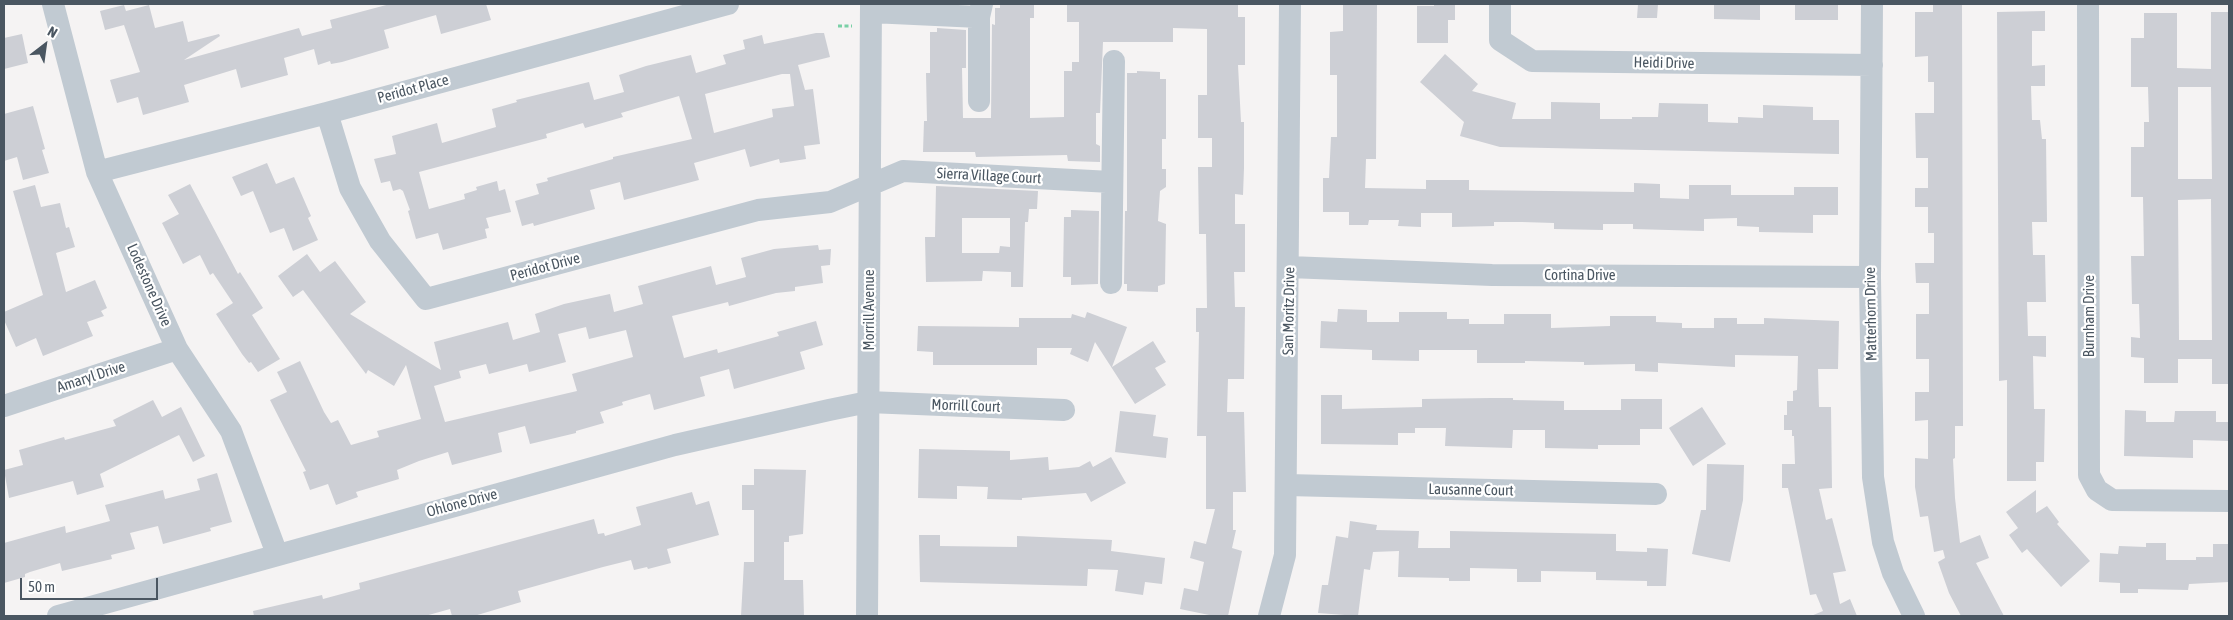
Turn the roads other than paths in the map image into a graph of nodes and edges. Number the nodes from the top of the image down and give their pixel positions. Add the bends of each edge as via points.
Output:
1 (53, 4) edge
2 (728, 4) edge
3 (1290, 4) edge
4 (1500, 4) edge
5 (1872, 4) edge
6 (2088, 4) edge
7 (871, 8) edge
8 (980, 10) edge
9 (1114, 61) dead end
10 (1872, 65) junction
11 (979, 101) dead end
12 (327, 113) junction
13 (97, 172) junction
14 (1111, 182) junction
15 (870, 186) junction
16 (1289, 267) junction
17 (1870, 277) junction
18 (1111, 283) dead end
19 (177, 348) junction
20 (868, 402) junction
21 (4, 406) edge
22 (1064, 410) dead end
23 (1287, 485) junction
24 (1656, 494) dead end
25 (2229, 502) edge
26 (276, 554) junction
27 (58, 616) edge
28 (867, 616) edge
29 (1269, 616) edge
30 (1914, 616) edge

1 - 13 street, Lodestone Drive
2 - 12 street, Peridot Place
3 - 16 street, San Moritz Drive
4 - 10 street, Heidi Drive via 1500,40 1532,61
5 - 10 street, Matterhorn Drive
6 - 25 street, Burnham Drive via 2089,475 2097,490 2112,500
7 - 8 street
7 - 15 street, Morrill Avenue
8 - 11 street
9 - 14 street
10 - 17 street, Matterhorn Drive
12 - 13 street, Peridot Place
12 - 15 street, Peridot Drive via 350,188 380,241 426,299 758,210 830,202
13 - 19 street, Lodestone Drive
14 - 15 street, Sierra Village Court via 903,171
14 - 18 street
15 - 20 street, Morrill Avenue
16 - 17 street, Cortina Drive via 1492,275
16 - 23 street, San Moritz Drive
17 - 30 street, Matterhorn Drive via 1873,477 1877,510 1893,573
19 - 21 street, Amaryl Drive
19 - 26 street, Lodestone Drive via 231,432
20 - 22 street, Morrill Court
20 - 26 street, Ohlone Drive via 675,445
20 - 28 street, Morrill Avenue
23 - 24 street, Lausanne Court
23 - 29 street, San Moritz Drive via 1285,555
26 - 27 street, Ohlone Drive

